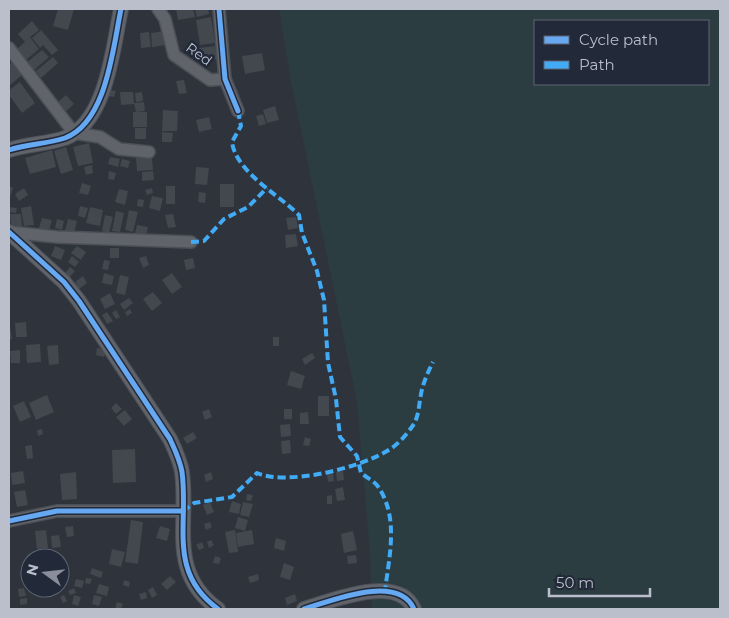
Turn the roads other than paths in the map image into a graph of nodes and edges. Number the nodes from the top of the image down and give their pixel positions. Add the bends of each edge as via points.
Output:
1 (121, 9) edge
2 (158, 9) edge
3 (219, 9) edge
4 (9, 48) edge
5 (225, 79) junction
6 (238, 111) dead end
7 (74, 133) junction
8 (9, 150) edge
9 (149, 152) dead end
10 (9, 232) edge
11 (191, 242) dead end
12 (182, 510) junction
13 (9, 521) edge
14 (210, 607) edge
15 (304, 609) edge
16 (414, 609) edge

1 - 7 street via 104,88 96,108
2 - 5 street, Red via 165,19 174,55 210,80
3 - 5 street
4 - 7 street
5 - 6 street
7 - 8 street
7 - 9 street via 100,137 119,150
10 - 11 street
10 - 12 street via 50,268 74,295 157,418 178,455 182,472
12 - 13 street via 57,511
12 - 14 street via 183,555 188,572
15 - 16 street via 385,590 407,598

